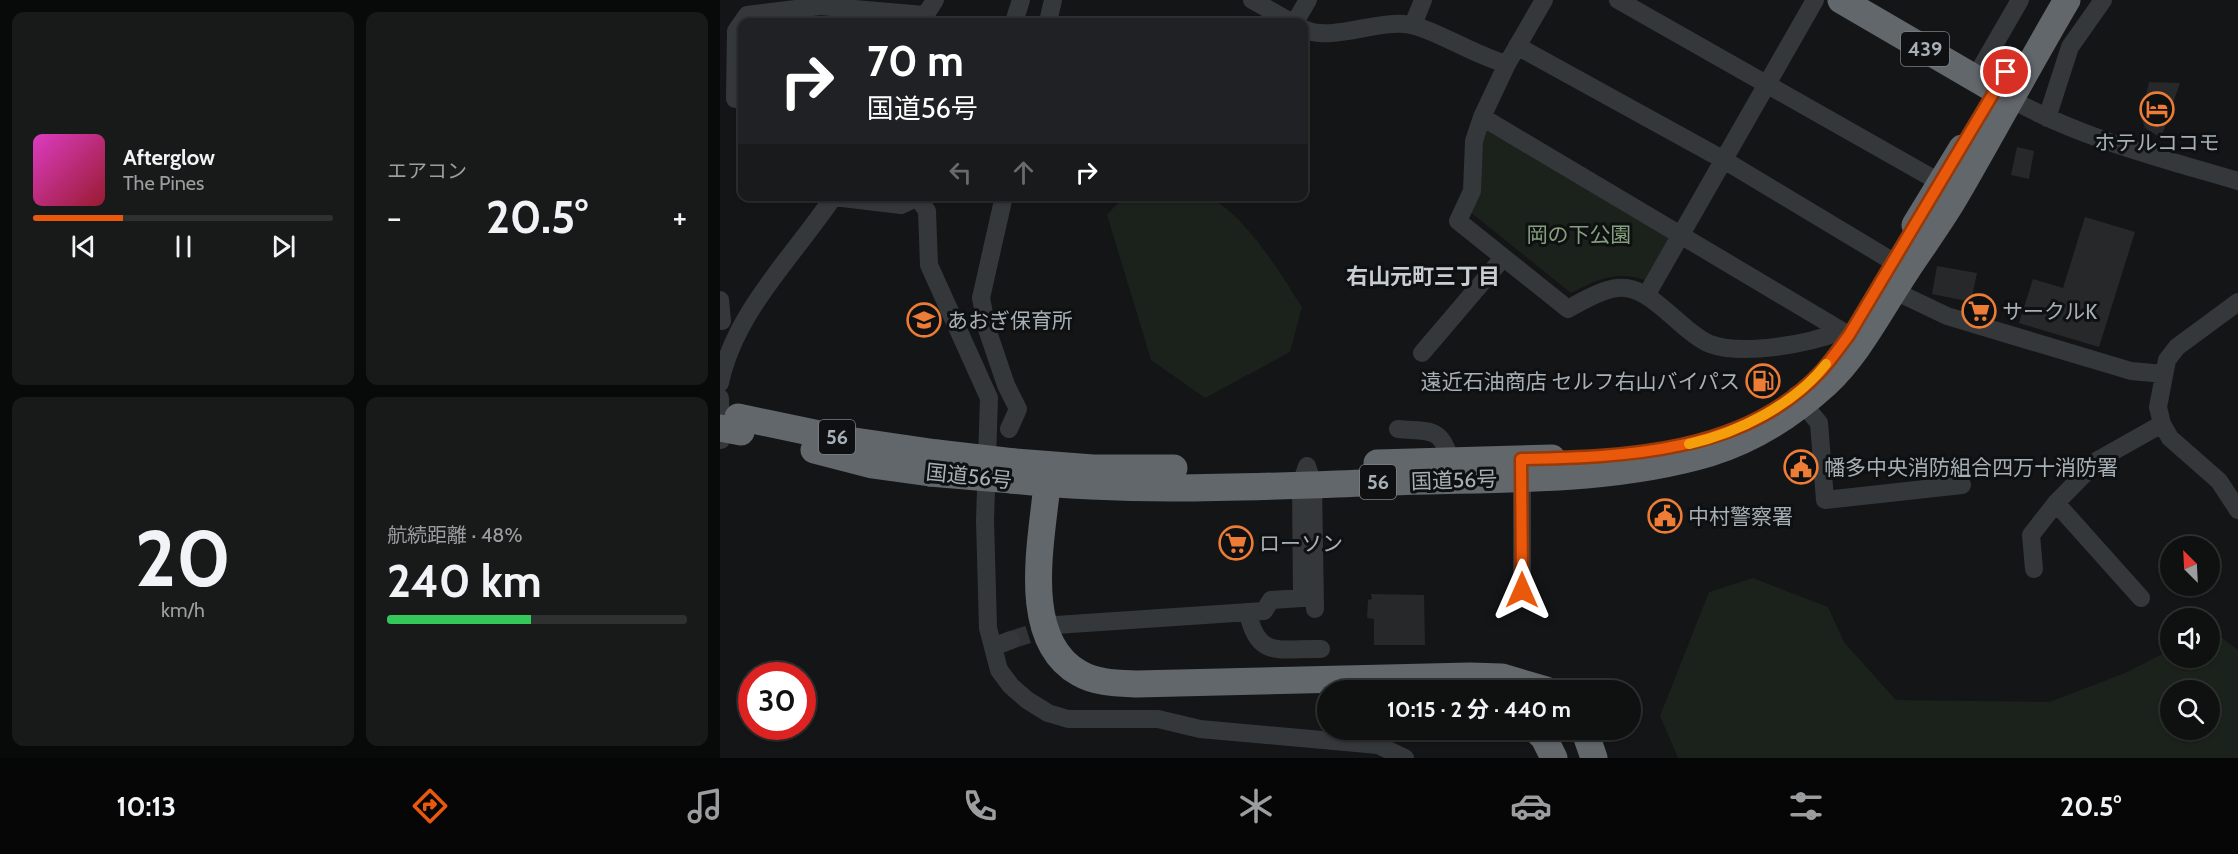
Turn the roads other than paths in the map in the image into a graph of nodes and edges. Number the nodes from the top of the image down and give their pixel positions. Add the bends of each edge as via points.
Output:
1 (935, 0) edge
2 (1021, 0) edge
3 (1053, 0) edge
4 (1252, 0) edge
5 (1308, 0) edge
6 (1423, 0) edge
7 (1544, 0) edge
8 (1618, 0) edge
9 (1815, 0) edge
10 (1840, 0) edge
11 (2020, 0) edge
12 (2047, 0) edge
13 (2067, 0) edge
14 (2103, 0) edge
15 (745, 18) edge
16 (915, 18) edge
17 (924, 18) edge
18 (1015, 18) edge
19 (1049, 18) edge
20 (1286, 18) edge
21 (1296, 18) edge
22 (1413, 25) junction
23 (738, 28) edge
24 (1308, 31) edge
25 (1517, 46) junction
26 (1507, 64) junction
27 (1767, 85) junction
28 (1993, 89) junction
29 (733, 99) edge
30 (1482, 117) junction
31 (2047, 118) junction
32 (1725, 160) junction
33 (2238, 181) edge
34 (1941, 183) junction
35 (831, 201) edge
36 (868, 201) edge
37 (910, 201) edge
38 (921, 201) edge
39 (1003, 201) edge
40 (1681, 236) junction
41 (1503, 258) junction
42 (1895, 272) junction
43 (1647, 294) junction
44 (720, 300) edge
45 (2238, 302) edge
46 (721, 321) edge
47 (987, 329) junction
48 (738, 331) junction
49 (1845, 333) junction
50 (964, 343) junction
51 (1422, 353) dead end
52 (2164, 374) junction
53 (720, 383) edge
54 (1799, 398) junction
55 (726, 420) edge
56 (2162, 424) junction
57 (1010, 429) dead end
58 (1398, 429) dead end
59 (1450, 461) junction
60 (1522, 468) junction
61 (1028, 475) junction
62 (1307, 478) junction
63 (1962, 485) dead end
64 (2056, 503) junction
65 (2238, 510) edge
66 (2034, 569) dead end
67 (1522, 590) dead end
68 (2141, 598) dead end
69 (1315, 609) dead end
70 (1248, 612) junction
71 (1056, 625) tunnel mouth
72 (1011, 640) tunnel mouth
73 (993, 647) junction
74 (1321, 649) dead end
75 (1512, 680) edge
76 (1317, 695) edge
77 (1545, 740) edge
78 (1588, 740) edge
79 (1405, 758) edge
80 (1554, 758) edge
81 (1594, 758) edge

1 - 17 street
2 - 18 street
3 - 19 street
4 - 20 street
5 - 21 street
6 - 22 street
7 - 25 street
8 - 27 street
9 - 27 street
10 - 28 highway, 439
11 - 28 street
12 - 28 highway, 国道56号 / 56
13 - 28 highway, 国道56号 / 56
14 - 31 street via 2070,47
15 - 16 street via 820,6
22 - 24 street
22 - 26 street via 1483,58
23 - 29 street
25 - 26 street
25 - 32 street
26 - 30 street
27 - 32 street
27 - 34 street
28 - 31 street
28 - 34 highway, 国道56号 / 56
28 - 42 highway, 国道56号 / 56 via 1958,193
30 - 40 street
30 - 41 street via 1474,141 1472,191 1458,221
31 - 33 street via 2123,147
32 - 40 street
32 - 42 street
34 - 42 highway, 国道56号 / 56
35 - 48 street
36 - 37 street via 901,205
38 - 50 street via 927,211 929,265
39 - 47 street via 981,298
40 - 43 street
40 - 49 street
41 - 43 street via 1568,309 1608,288 1628,287
41 - 51 street
42 - 49 highway, 国道56号 / 56
42 - 52 street via 1903,295 1947,316 2131,371
42 - 54 highway, 国道56号 / 56 via 1862,340 1829,381
43 - 49 street via 1708,344 1730,349
44 - 46 street
45 - 52 street via 2177,347 2167,360
46 - 48 street
47 - 50 street
47 - 57 street via 1018,409
48 - 53 street
49 - 54 highway, 国道56号 / 56
50 - 73 street via 988,398 985,520 988,627
52 - 56 street via 2157,407
54 - 60 highway, 国道56号 / 56 via 1781,420 1712,453 1635,468
54 - 63 street via 1819,423 1826,500
55 - 61 highway, 国道56号 / 56, bridge via 848,440 934,463
56 - 64 street via 2098,460
56 - 65 street via 2170,438 2219,481
58 - 59 street via 1435,432 1444,439
59 - 60 highway, 国道56号 / 56
59 - 62 highway, 国道56号 / 56
60 - 62 highway, 国道56号 / 56
60 - 67 street
61 - 62 highway, 国道56号 / 56 via 1093,468
61 - 75 highway via 1042,622 1056,652 1079,674 1105,682 1137,684 1470,675
61 - 76 highway via 1023,608 1040,655 1067,683 1100,696 1136,699
62 - 69 street
62 - 70 street via 1302,598 1271,600 1263,611
64 - 66 street via 2031,536
64 - 68 street
70 - 71 street
70 - 74 street via 1253,635 1268,648
72 - 73 street
73 - 79 street via 999,670 1011,686 1048,713 1068,719 1158,719 1200,729 1378,745
77 - 80 highway
78 - 81 highway

